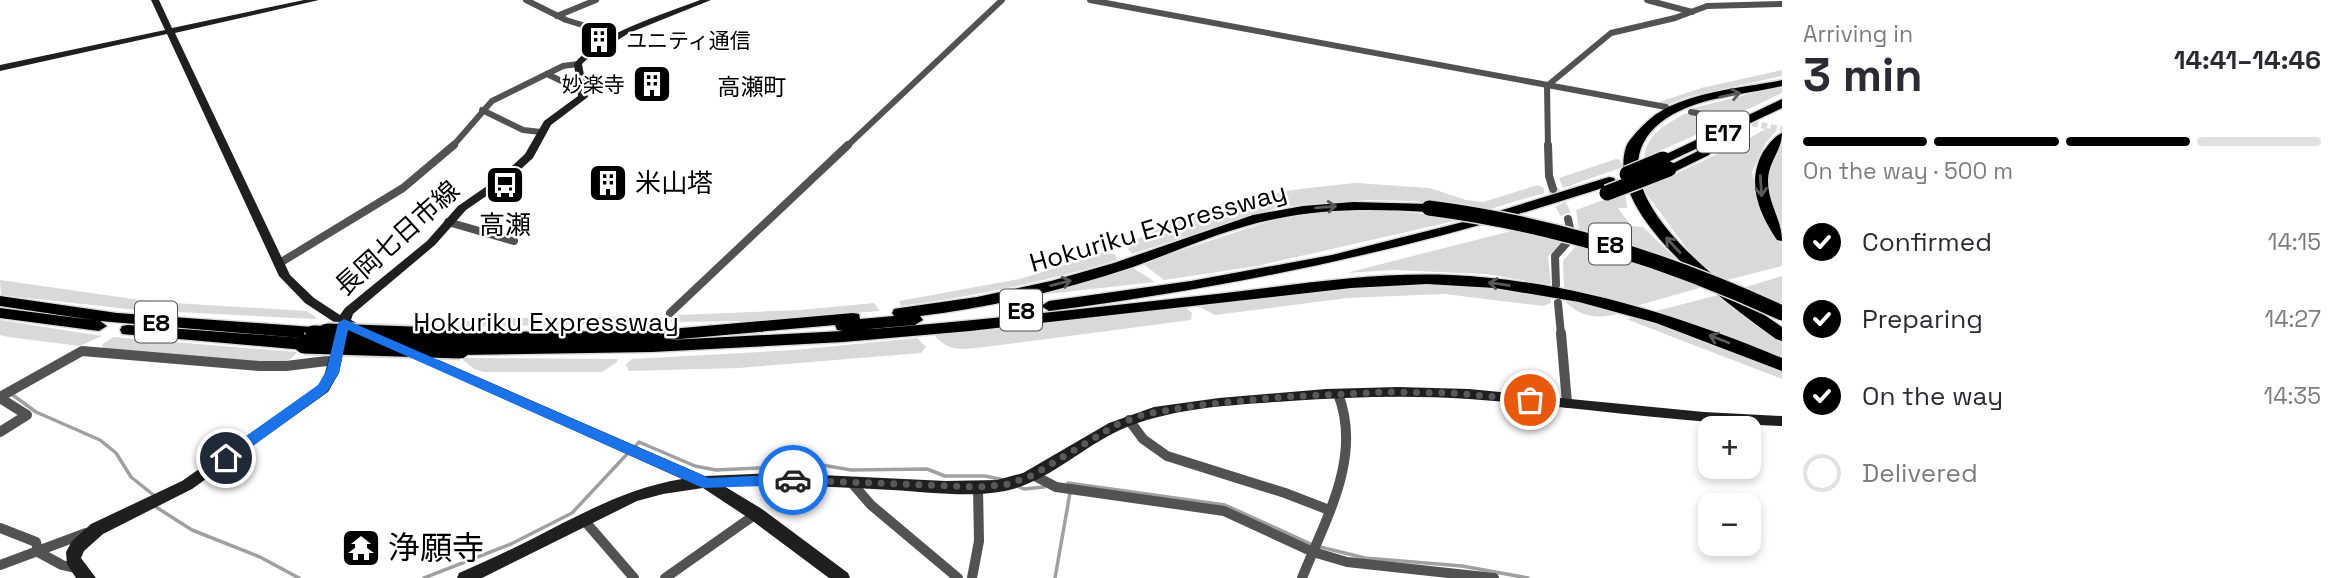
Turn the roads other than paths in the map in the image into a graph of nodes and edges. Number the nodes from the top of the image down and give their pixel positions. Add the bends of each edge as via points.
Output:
1 (155, 0) edge
2 (315, 0) edge
3 (526, 0) edge
4 (596, 0) edge
5 (708, 0) edge
6 (1002, 0) edge
7 (1090, 0) edge
8 (1647, 0) edge
9 (1782, 4) edge
10 (1692, 12) junction
11 (557, 16) junction
12 (170, 32) junction
13 (618, 36) junction
14 (578, 64) junction
15 (0, 68) edge
16 (547, 74) junction
17 (1782, 83) edge
18 (1547, 86) junction
19 (584, 92) junction
20 (1782, 103) edge
21 (1666, 107) dead end
22 (482, 110) junction
23 (1691, 111) dead end
24 (1782, 115) edge
25 (1724, 118) tunnel mouth
26 (541, 132) junction
27 (1782, 137) edge
28 (1666, 164) junction
29 (1565, 196) junction
30 (1568, 219) tunnel mouth
31 (448, 222) junction
32 (1782, 237) edge
33 (514, 241) dead end
34 (278, 264) junction
35 (1556, 285) dead end
36 (0, 301) edge
37 (1558, 303) dead end
38 (0, 313) edge
39 (670, 313) dead end
40 (1782, 313) edge
41 (1051, 317) junction
42 (344, 323) junction
43 (1782, 335) edge
44 (309, 338) junction
45 (582, 338) junction
46 (463, 344) junction
47 (335, 360) junction
48 (1782, 365) edge
49 (1338, 394) junction
50 (0, 397) edge
51 (1567, 403) junction
52 (1129, 420) junction
53 (1782, 421) edge
54 (0, 432) edge
55 (1033, 475) junction
56 (851, 482) junction
57 (708, 484) junction
58 (978, 487) junction
59 (1329, 510) junction
60 (756, 514) junction
61 (583, 519) junction
62 (0, 527) edge
63 (97, 529) junction
64 (38, 552) junction
65 (1313, 552) junction
66 (0, 565) edge
67 (75, 568) junction
68 (88, 578) edge
69 (465, 578) edge
70 (634, 578) edge
71 (665, 578) edge
72 (842, 578) edge
73 (958, 578) edge
74 (972, 578) edge
75 (1302, 578) edge
76 (1494, 578) edge

1 - 12 main road
2 - 12 main road
3 - 11 street
4 - 11 street
5 - 13 main road
6 - 39 street
7 - 18 street
8 - 10 street
9 - 10 street via 1714,5
10 - 18 street via 1611,33
11 - 13 street
12 - 15 main road
12 - 34 main road
13 - 14 main road
14 - 16 street
14 - 19 main road
16 - 19 street
16 - 22 street
43 -> 17 highway via 1729,297 1674,247 1646,209 1628,167 1630,151 1641,133 1665,114
18 - 21 street
18 - 29 street via 1549,176
19 - 26 main road, 長岡七日市線
20 - 28 highway, E17
22 - 26 street via 523,130
22 - 34 street via 460,140 403,188
23 - 25 street
24 - 28 highway, E17
26 - 31 main road, 長岡七日市線 via 514,171
27 -> 32 highway via 1765,160 1760,182 1766,209
28 - 29 highway, E17, bridge via 1608,187
29 - 41 highway, Hokuriku Expressway / E8 via 1473,234 1332,270
29 - 45 highway, Hokuriku Expressway / E8 via 1322,261 1136,294 967,316 802,329
30 - 35 street via 1572,237 1555,256
31 - 33 street
31 - 42 main road, 長岡七日市線 via 423,251 349,311
34 - 42 main road via 292,285
36 - 44 highway, Hokuriku Expressway / E8
37 - 51 street
38 - 44 highway, Hokuriku Expressway / E8 via 168,335
45 -> 40 highway, Hokuriku Expressway / E8, bridge via 922,311 1083,277 1270,216 1349,206 1429,208 1506,218 1601,241 1686,270
41 - 46 highway, Hokuriku Expressway / E8 via 728,344 577,349
48 -> 41 highway, Hokuriku Expressway / E8 via 1688,328 1613,306 1527,288 1452,280 1348,283
42 - 47 main road, 長岡七日市線
42 - 57 main road
44 - 46 highway, Hokuriku Expressway / E8, bridge
45 - 46 highway, Hokuriku Expressway / E8
47 - 50 street via 258,366 82,351
47 - 63 main road, 長岡七日市線 via 328,381 312,399 187,485
49 - 51 main road via 1452,393
49 - 52 main road via 1184,407
49 - 59 street via 1346,415 1348,450
50 - 54 street via 27,415
51 - 53 main road
52 - 55 main road
52 - 59 street via 1143,439 1167,456
55 - 58 main road via 1009,484
55 - 65 street via 1056,487 1224,511
56 - 57 main road via 776,479
56 - 58 main road
56 - 73 street via 871,505
57 - 60 main road
57 - 61 main road via 648,492
58 - 74 street via 979,541
59 - 65 street
60 - 71 street
60 - 72 main road
61 - 69 main road
61 - 70 street
62 - 64 street via 36,542
63 - 64 street
63 - 67 main road, 長岡七日市線 via 76,548
64 - 66 street
64 - 67 street
65 - 75 street
65 - 76 street via 1347,562
67 - 68 main road

